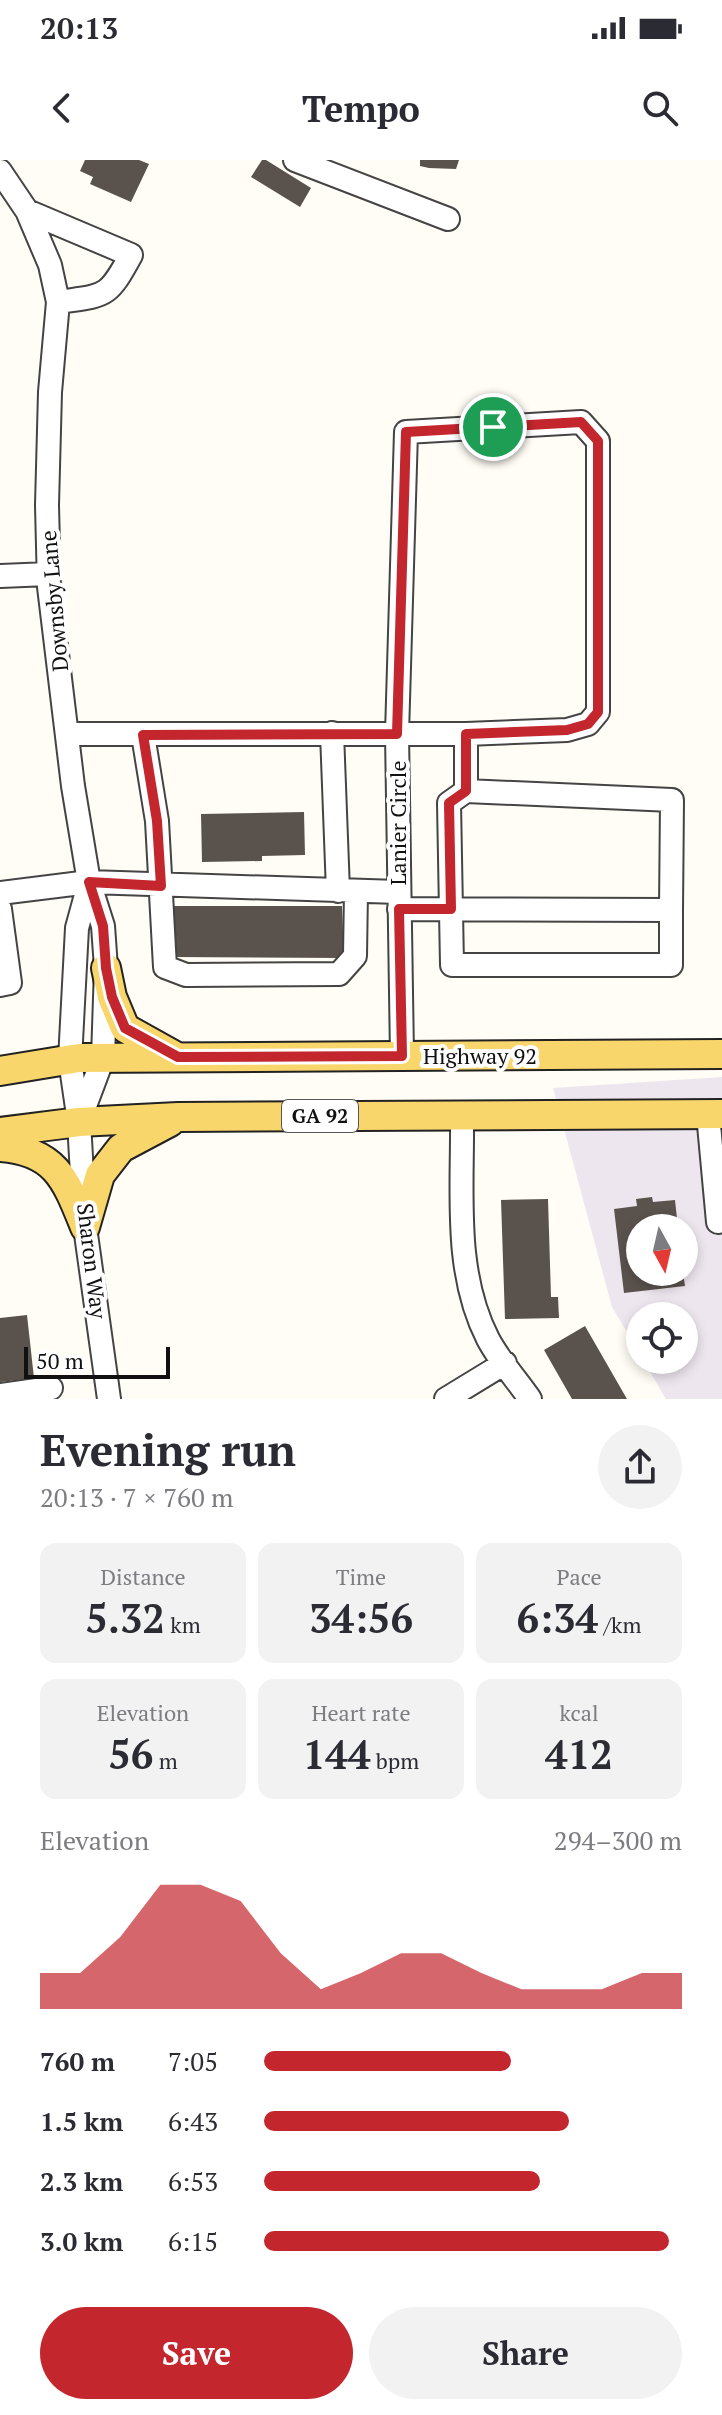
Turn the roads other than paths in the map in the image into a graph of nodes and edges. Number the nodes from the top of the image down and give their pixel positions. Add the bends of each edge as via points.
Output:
1 (295, 160) edge
2 (0, 171) edge
3 (27, 211) junction
4 (448, 219) dead end
5 (58, 310) junction
6 (49, 574) junction
7 (0, 576) edge
8 (332, 733) junction
9 (67, 734) junction
10 (397, 734) junction
11 (466, 734) junction
12 (143, 735) junction
13 (466, 791) junction
14 (89, 882) junction
15 (161, 886) junction
16 (347, 891) junction
17 (0, 893) edge
18 (398, 900) junction
19 (0, 909) edge
20 (451, 909) junction
21 (671, 910) junction
22 (106, 968) junction
23 (0, 985) edge
24 (722, 1054) edge
25 (402, 1056) junction
26 (178, 1057) junction
27 (103, 1058) junction
28 (70, 1060) junction
29 (0, 1071) edge
30 (715, 1114) edge
31 (462, 1116) junction
32 (178, 1117) junction
33 (79, 1122) junction
34 (0, 1132) edge
35 (0, 1147) edge
36 (718, 1169) edge
37 (718, 1222) dead end
38 (85, 1227) junction
39 (505, 1363) junction
40 (51, 1388) dead end
41 (0, 1395) edge
42 (109, 1399) edge
43 (446, 1399) edge
44 (530, 1399) edge

1 - 4 street
2 - 3 street, Downsby Lane
3 - 5 street, Downsby Lane via 50,265
3 - 5 street via 131,255 113,288
5 - 6 street, Downsby Lane via 49,420
6 - 7 street
6 - 9 street, Downsby Lane
8 - 10 street, Lanier Circle
8 - 12 street, Lanier Circle
8 - 16 street
9 - 12 street, Lanier Circle
9 - 14 street, Downsby Lane
10 - 11 street, Lanier Circle
10 - 11 street, Lanier Circle via 406,432 581,422 598,441 598,712 588,724 567,730
10 - 18 street, Lanier Circle
11 - 13 street
12 - 15 street
13 - 20 street via 449,803
13 - 21 street via 672,800
14 - 15 street
14 - 17 street
14 - 22 street, Downsby Lane via 103,926
14 - 28 street, Downsby Lane via 77,928
15 - 16 street
15 - 16 street via 165,967 186,975 339,974 355,956
16 - 18 street
18 - 20 street
18 - 25 street, Lanier Circle
19 - 23 street via 10,983
20 - 21 street
20 - 21 street via 452,965 671,965
22 - 26 main road via 125,1028
22 - 27 street, Downsby Lane
24 - 25 main road, Highway 92
25 - 26 main road, Highway 92
26 - 27 main road, Highway 92
27 - 28 main road, Highway 92
27 - 33 street, Downsby Lane
28 - 29 main road, Highway 92
28 - 33 street, Downsby Lane
30 - 31 main road, GA 92
30 - 36 street
31 - 32 main road, GA 92
31 - 39 street via 464,1263 472,1300
32 - 33 main road, GA 92
32 - 38 main road via 121,1148 100,1175
33 - 34 main road, GA 92
33 - 38 street, Sharon Way
35 - 38 main road via 19,1148 53,1164 69,1186
36 - 37 street
38 - 42 street, Sharon Way
39 - 43 street
39 - 44 street
40 - 41 street

